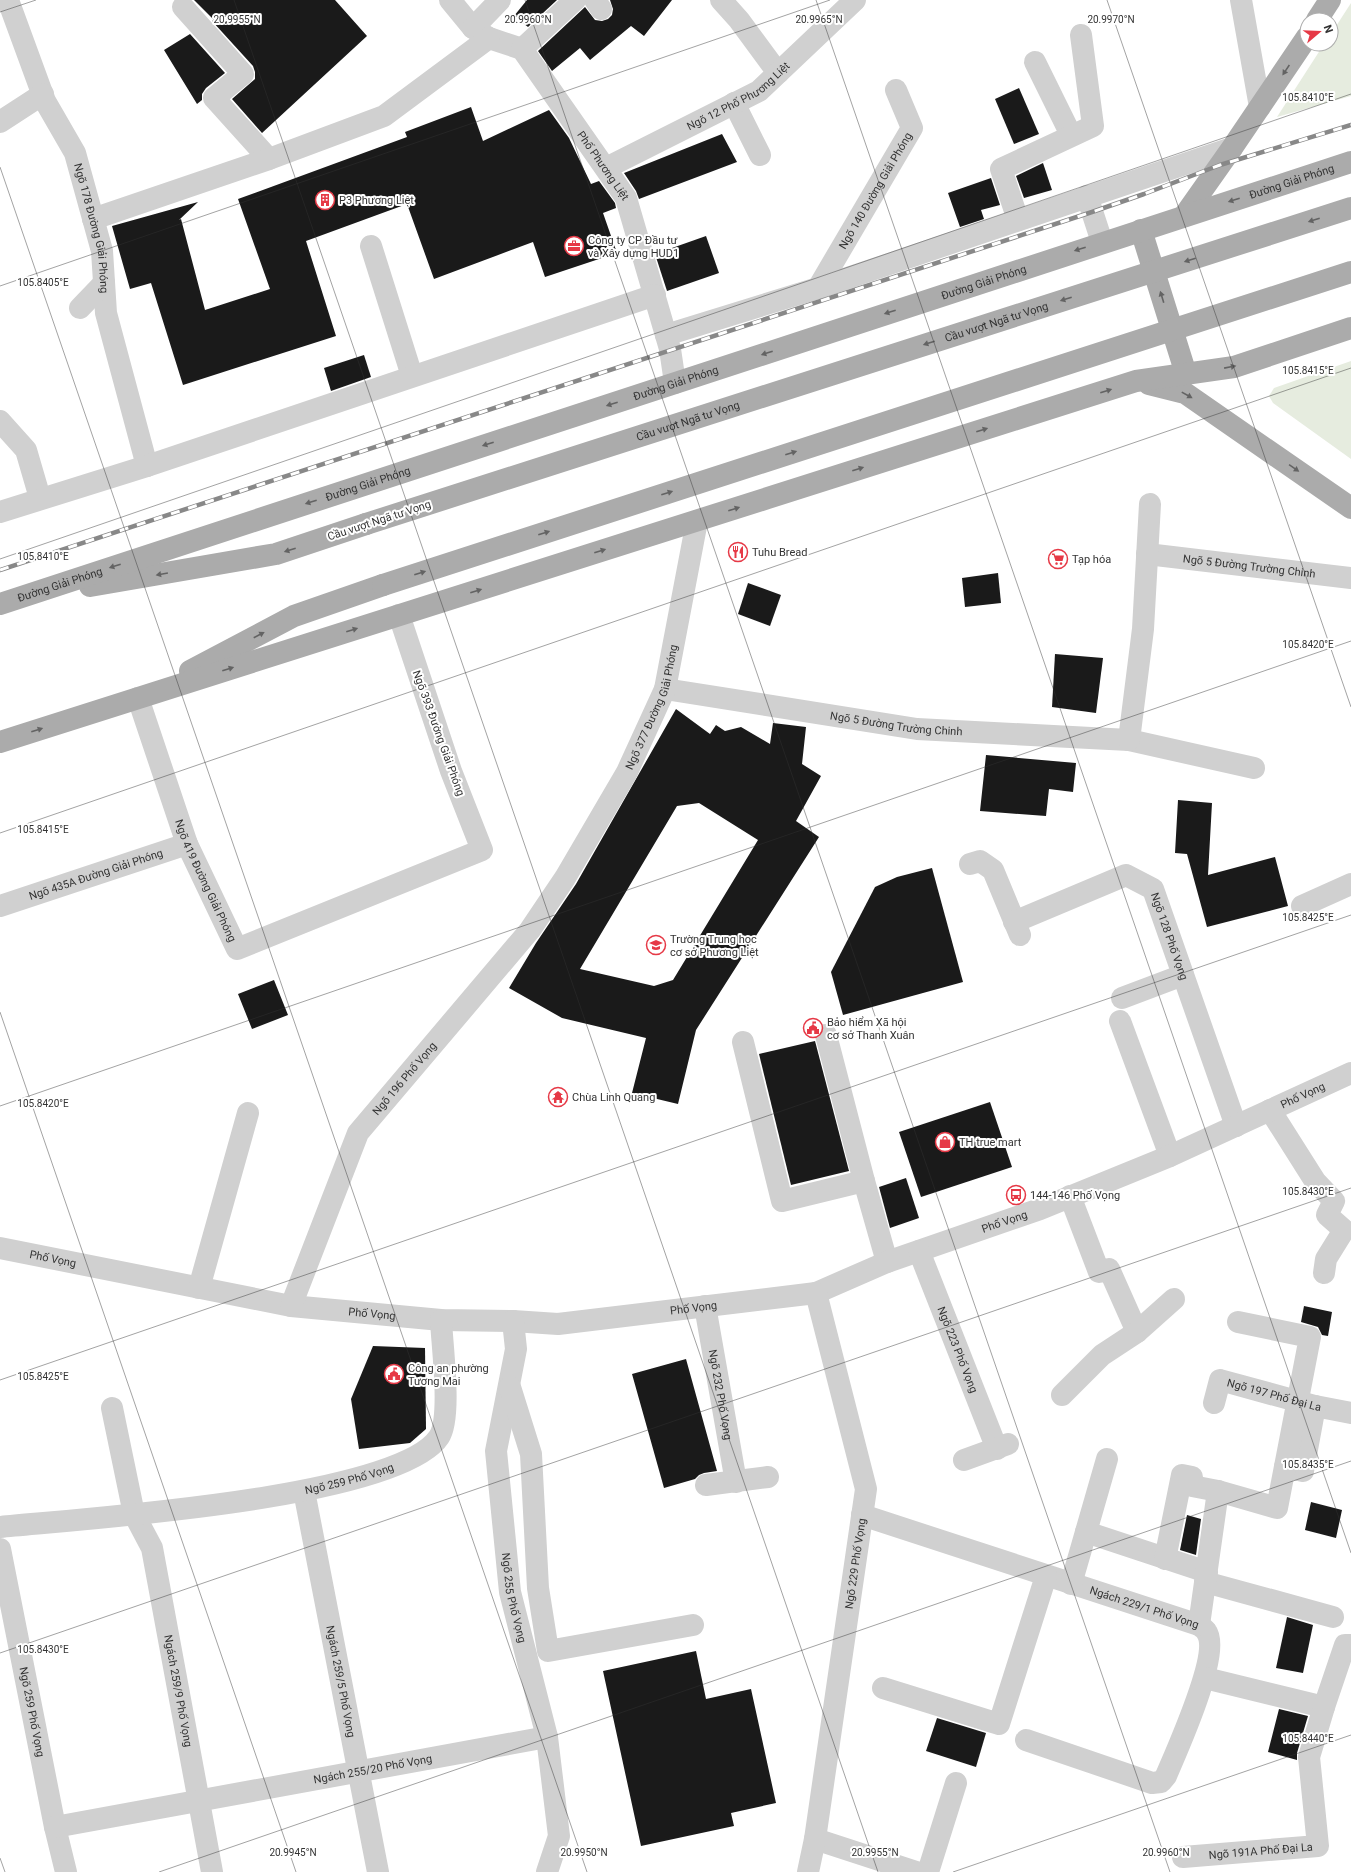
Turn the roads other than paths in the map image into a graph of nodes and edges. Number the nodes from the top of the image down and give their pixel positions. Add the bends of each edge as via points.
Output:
1 (8, 0) edge
2 (450, 0) edge
3 (500, 0) edge
4 (575, 0) edge
5 (720, 0) edge
6 (855, 0) edge
7 (1241, 0) edge
8 (1330, 0) edge
9 (183, 7) dead end
10 (1323, 12) edge
11 (481, 33) junction
12 (1081, 35) dead end
13 (522, 49) junction
14 (1299, 49) edge
15 (1036, 62) dead end
16 (778, 73) junction
17 (896, 90) dead end
18 (43, 94) junction
19 (734, 103) junction
20 (1260, 107) junction
21 (0, 122) edge
22 (1071, 135) junction
23 (1232, 148) junction
24 (760, 155) dead end
25 (269, 159) junction
26 (1351, 162) edge
27 (606, 168) junction
28 (1087, 196) junction
29 (1351, 208) edge
30 (1184, 216) junction
31 (93, 219) junction
32 (1018, 220) junction
33 (1141, 230) junction
34 (1102, 242) junction
35 (371, 246) dead end
36 (1351, 272) edge
37 (104, 283) junction
38 (818, 288) junction
39 (655, 295) junction
40 (80, 308) dead end
41 (1351, 328) edge
42 (666, 336) junction
43 (1186, 374) junction
44 (412, 376) junction
45 (1136, 381) junction
46 (675, 383) junction
47 (0, 421) edge
48 (147, 466) junction
49 (40, 498) junction
50 (1150, 504) dead end
51 (1351, 508) edge
52 (0, 512) edge
53 (697, 521) junction
54 (1147, 554) junction
55 (1351, 578) edge
56 (8, 601) edge
57 (398, 615) junction
58 (665, 689) junction
59 (138, 698) junction
60 (1128, 740) junction
61 (0, 742) edge
62 (1254, 768) dead end
63 (186, 844) junction
64 (482, 850) joint
65 (970, 864) dead end
66 (565, 878) joint
67 (1351, 884) edge
68 (2, 900) edge
69 (1302, 906) dead end
70 (1183, 975) junction
71 (1122, 998) dead end
72 (1120, 1021) dead end
73 (826, 1035) dead end
74 (743, 1042) dead end
75 (1351, 1073) edge
76 (1270, 1110) junction
77 (248, 1113) dead end
78 (1236, 1126) junction
79 (1170, 1156) junction
80 (864, 1181) junction
81 (1070, 1196) junction
82 (0, 1248) edge
83 (918, 1251) junction
84 (888, 1262) junction
85 (1324, 1273) dead end
86 (199, 1288) junction
87 (816, 1293) junction
88 (1174, 1299) dead end
89 (291, 1306) junction
90 (705, 1306) junction
91 (441, 1320) junction
92 (513, 1321) junction
93 (1238, 1322) dead end
94 (1137, 1332) junction
95 (510, 1384) junction
96 (1062, 1395) dead end
97 (1214, 1403) dead end
98 (1306, 1404) junction
99 (112, 1408) dead end
100 (1351, 1413) edge
101 (1107, 1458) dead end
102 (964, 1460) dead end
103 (768, 1477) dead end
104 (736, 1482) junction
105 (706, 1484) dead end
106 (304, 1491) junction
107 (1218, 1491) junction
108 (134, 1514) junction
109 (862, 1515) junction
110 (0, 1527) edge
111 (1086, 1532) junction
112 (0, 1549) edge
113 (1165, 1559) junction
114 (1046, 1576) junction
115 (1206, 1577) junction
116 (1070, 1584) junction
117 (1333, 1617) dead end
118 (692, 1625) dead end
119 (1199, 1625) junction
120 (1351, 1644) edge
121 (1205, 1678) junction
122 (883, 1688) dead end
123 (1324, 1707) junction
124 (546, 1737) junction
125 (1026, 1740) dead end
126 (360, 1772) junction
127 (956, 1783) dead end
128 (199, 1800) junction
129 (55, 1827) junction
130 (815, 1839) junction
131 (1183, 1857) dead end
132 (66, 1872) edge
133 (212, 1872) edge
134 (378, 1872) edge
135 (547, 1872) edge
136 (808, 1872) edge
137 (916, 1872) edge
138 (928, 1872) edge

1 - 18 street, Ngõ 178 Đường Giải Phóng
2 - 11 street
3 - 11 street
4 - 13 street
5 - 16 street
6 - 16 street, Ngõ 12 Phố Phương Liệt
7 - 20 street
8 - 10 main road
9 - 25 street via 243,74 214,98
11 - 13 street
11 - 25 street via 384,116
12 - 22 street via 1093,126
13 - 27 street, Phố Phương Liệt
14 -> 20 main road
15 - 22 street
16 - 19 street, Ngõ 12 Phố Phương Liệt via 759,91
17 - 38 street, Ngõ 140 Đường Giải Phóng via 912,128
18 - 21 street
18 - 31 street, Ngõ 178 Đường Giải Phóng via 75,153
19 - 24 street
19 - 27 street, Ngõ 12 Phố Phương Liệt
20 - 23 main road
22 - 32 street via 1001,169
23 - 28 street
23 - 30 main road
25 - 31 street
26 -> 30 main road, Đường Giải Phóng
27 - 39 street, Phố Phương Liệt via 626,198
28 - 32 street
28 - 34 street
29 -> 56 main road, Cầu vượt Ngã tư Vọng, bridge via 276,554
30 - 33 main road, Đường Giải Phóng
31 - 37 street, Ngõ 178 Đường Giải Phóng via 102,251
32 - 38 street
33 - 34 main road, Đường Giải Phóng
43 -> 33 main road
34 -> 46 main road, Đường Giải Phóng
35 - 44 street
59 -> 36 main road, bridge via 294,616
37 - 40 street
37 - 48 street, Ngõ 178 Đường Giải Phóng via 106,314
38 - 42 street
39 - 42 street, Phố Phương Liệt
39 - 44 street
43 -> 41 main road via 1234,367
42 - 46 street, Phố Phương Liệt
43 - 45 main road
44 - 48 street
45 -> 51 main road via 1185,393
53 -> 45 main road
46 -> 56 main road, Đường Giải Phóng
47 - 49 street via 34,447
48 - 49 street
49 - 52 street
50 - 54 street
57 -> 53 main road
53 - 58 street, Ngõ 377 Đường Giải Phóng
54 - 55 street, Ngõ 5 Đường Trường Chinh
54 - 60 street via 1143,629
59 -> 57 main road
57 - 64 street, Ngõ 393 Đường Giải Phóng via 451,771
58 - 60 street, Ngõ 5 Đường Trường Chinh via 917,730
58 - 66 street, Ngõ 377 Đường Giải Phóng via 627,772
61 -> 59 main road
59 - 63 street, Ngõ 419 Đường Giải Phóng
60 - 62 street, Ngõ 5 Đường Trường Chinh
63 - 64 street, Ngõ 419 Đường Giải Phóng via 237,949
63 - 68 street, Ngõ 435A Đường Giải Phóng
65 - 70 street, Ngõ 128 Phố Vọng via 980,861 993,870 1017,929 1126,875 1153,889
66 - 89 street, Ngõ 196 Phố Vọng via 530,930 358,1133
67 - 69 street
70 - 71 street
70 - 78 street, Ngõ 128 Phố Vọng
72 - 79 street
73 - 80 street
74 - 80 street via 782,1201
75 - 76 street, Phố Vọng
76 - 78 street, Phố Vọng
76 - 85 street via 1315,1181 1334,1201 1327,1215 1344,1230 1326,1259
77 - 86 street
78 - 79 street, Phố Vọng
79 - 81 street, Phố Vọng
80 - 84 street
81 - 83 street, Phố Vọng via 1040,1209
81 - 94 street via 1099,1272 1109,1269
82 - 86 street, Phố Vọng
83 - 84 street, Phố Vọng
83 - 102 street, Ngõ 223 Phố Vọng via 1003,1446
84 - 87 street, Phố Vọng
86 - 89 street, Phố Vọng
87 - 90 street, Phố Vọng
87 - 109 street, Ngõ 229 Phố Vọng via 866,1489
88 - 94 street
89 - 91 street, Phố Vọng
90 - 92 street, Phố Vọng via 558,1324
90 - 104 street, Ngõ 232 Phố Vọng
91 - 92 street, Phố Vọng
91 - 106 street, Ngõ 259 Phố Vọng via 446,1417 439,1437 424,1451 390,1469
92 - 95 street, Ngõ 255 Phố Vọng via 516,1349
93 - 98 street via 1310,1337
94 - 96 street via 1102,1355
95 - 118 street via 531,1454 538,1588 548,1651
95 - 124 street, Ngõ 255 Phố Vọng via 496,1451 510,1592
97 - 98 street, Ngõ 197 Phố Đại La via 1220,1380
98 - 100 street, Ngõ 197 Phố Đại La
98 - 107 street via 1303,1471 1285,1467 1284,1510
99 - 108 street
101 - 111 street
103 - 104 street
104 - 105 street
106 - 108 street, Ngõ 259 Phố Vọng via 201,1507
106 - 126 street, Ngách 259/5 Phố Vọng
107 - 113 street via 1192,1486 1192,1477 1182,1475
107 - 115 street
108 - 110 street, Ngõ 259 Phố Vọng
108 - 128 street, Ngách 259/9 Phố Vọng via 152,1548
109 - 114 street, Ngách 229/1 Phố Vọng
109 - 130 street, Ngõ 229 Phố Vọng
111 - 113 street
111 - 116 street
112 - 129 street, Ngõ 259 Phố Vọng
113 - 115 street
114 - 116 street, Ngách 229/1 Phố Vọng
114 - 122 street via 999,1724
115 - 117 street
115 - 119 street
116 - 119 street, Ngách 229/1 Phố Vọng
119 - 121 street, Ngách 229/1 Phố Vọng via 1207,1632 1209,1642
120 - 123 street, Ngõ 191A Phố Đại La via 1345,1644
121 - 123 street
121 - 125 street, Ngách 229/1 Phố Vọng via 1166,1776 1161,1782 1152,1783
123 - 131 street, Ngõ 191A Phố Đại La via 1309,1757 1318,1846
124 - 126 street, Ngách 255/20 Phố Vọng
124 - 135 street, Ngõ 255 Phố Vọng via 559,1836
126 - 128 street, Ngách 255/20 Phố Vọng
126 - 134 street, Ngách 259/5 Phố Vọng
127 - 138 street
128 - 129 street
128 - 133 street, Ngách 259/9 Phố Vọng
129 - 132 street, Ngõ 259 Phố Vọng
130 - 136 street, Ngõ 229 Phố Vọng
130 - 137 street

